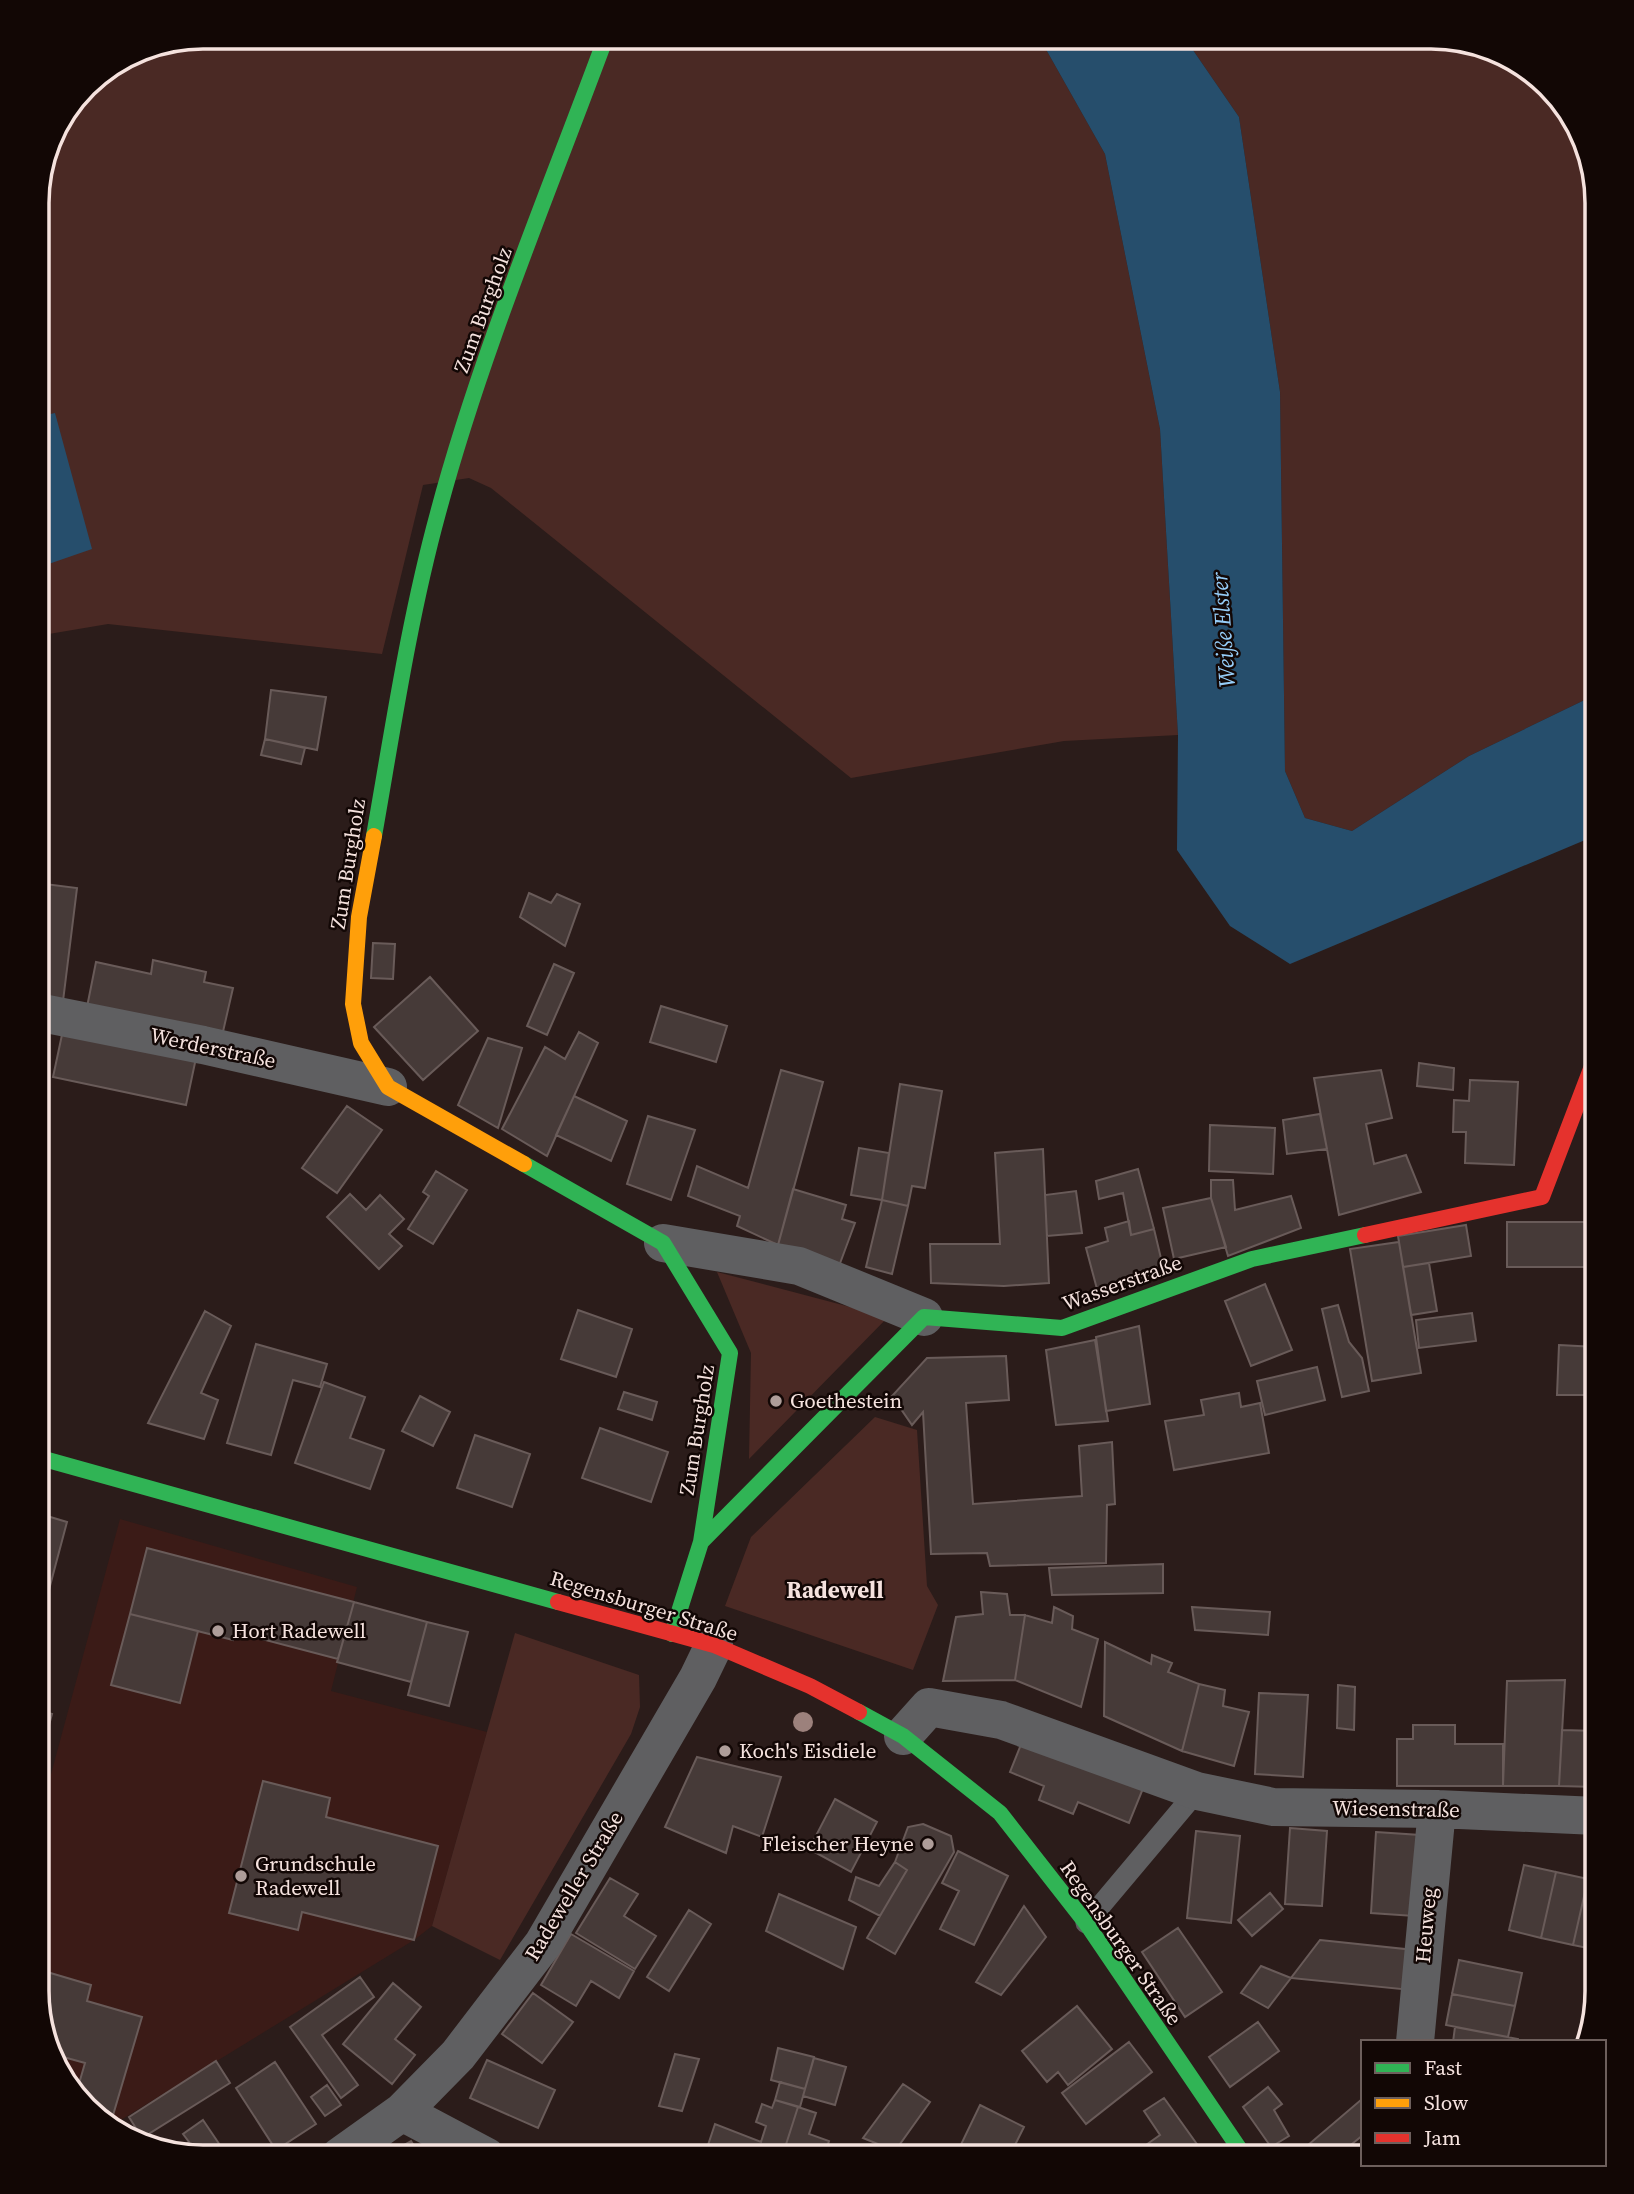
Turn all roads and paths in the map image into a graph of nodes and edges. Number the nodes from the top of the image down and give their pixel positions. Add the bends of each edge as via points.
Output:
1 (601, 49) edge
2 (49, 1014) edge
3 (1585, 1084) edge
4 (388, 1087) junction
5 (663, 1243) junction
6 (924, 1317) junction
7 (49, 1460) edge
8 (701, 1542) junction
9 (672, 1634) junction
10 (714, 1645) junction
11 (903, 1736) junction
12 (1197, 1791) junction
13 (1437, 1809) junction
14 (1585, 1815) edge
15 (1086, 1923) junction
16 (1415, 2040) edge
17 (402, 2112) junction
18 (356, 2145) edge
19 (464, 2145) edge
20 (1237, 2145) edge

1 - 4 street, Zum Burgholz via 475,393 417,595 359,917 352,1004 361,1043
2 - 4 street, Werderstraße
3 - 6 street, Wasserstraße via 1542,1197 1252,1259 1062,1328
4 - 5 street, Zum Burgholz
5 - 6 street via 799,1266
5 - 8 street, Zum Burgholz via 730,1353
6 - 8 street
7 - 9 street, Regensburger Straße
8 - 9 street
9 - 10 street, Regensburger Straße
10 - 11 street, Regensburger Straße via 810,1686
10 - 17 street, Radeweller Straße via 543,1944 458,2055
11 - 12 street, Wiesenstraße via 929,1707 1001,1720
11 - 15 street, Regensburger Straße via 1000,1813
12 - 13 street, Wiesenstraße via 1273,1807
12 - 15 lane
13 - 14 street, Wiesenstraße
13 - 16 street, Heuweg
15 - 20 street, Regensburger Straße
17 - 18 street, Radeweller Straße
17 - 19 street

